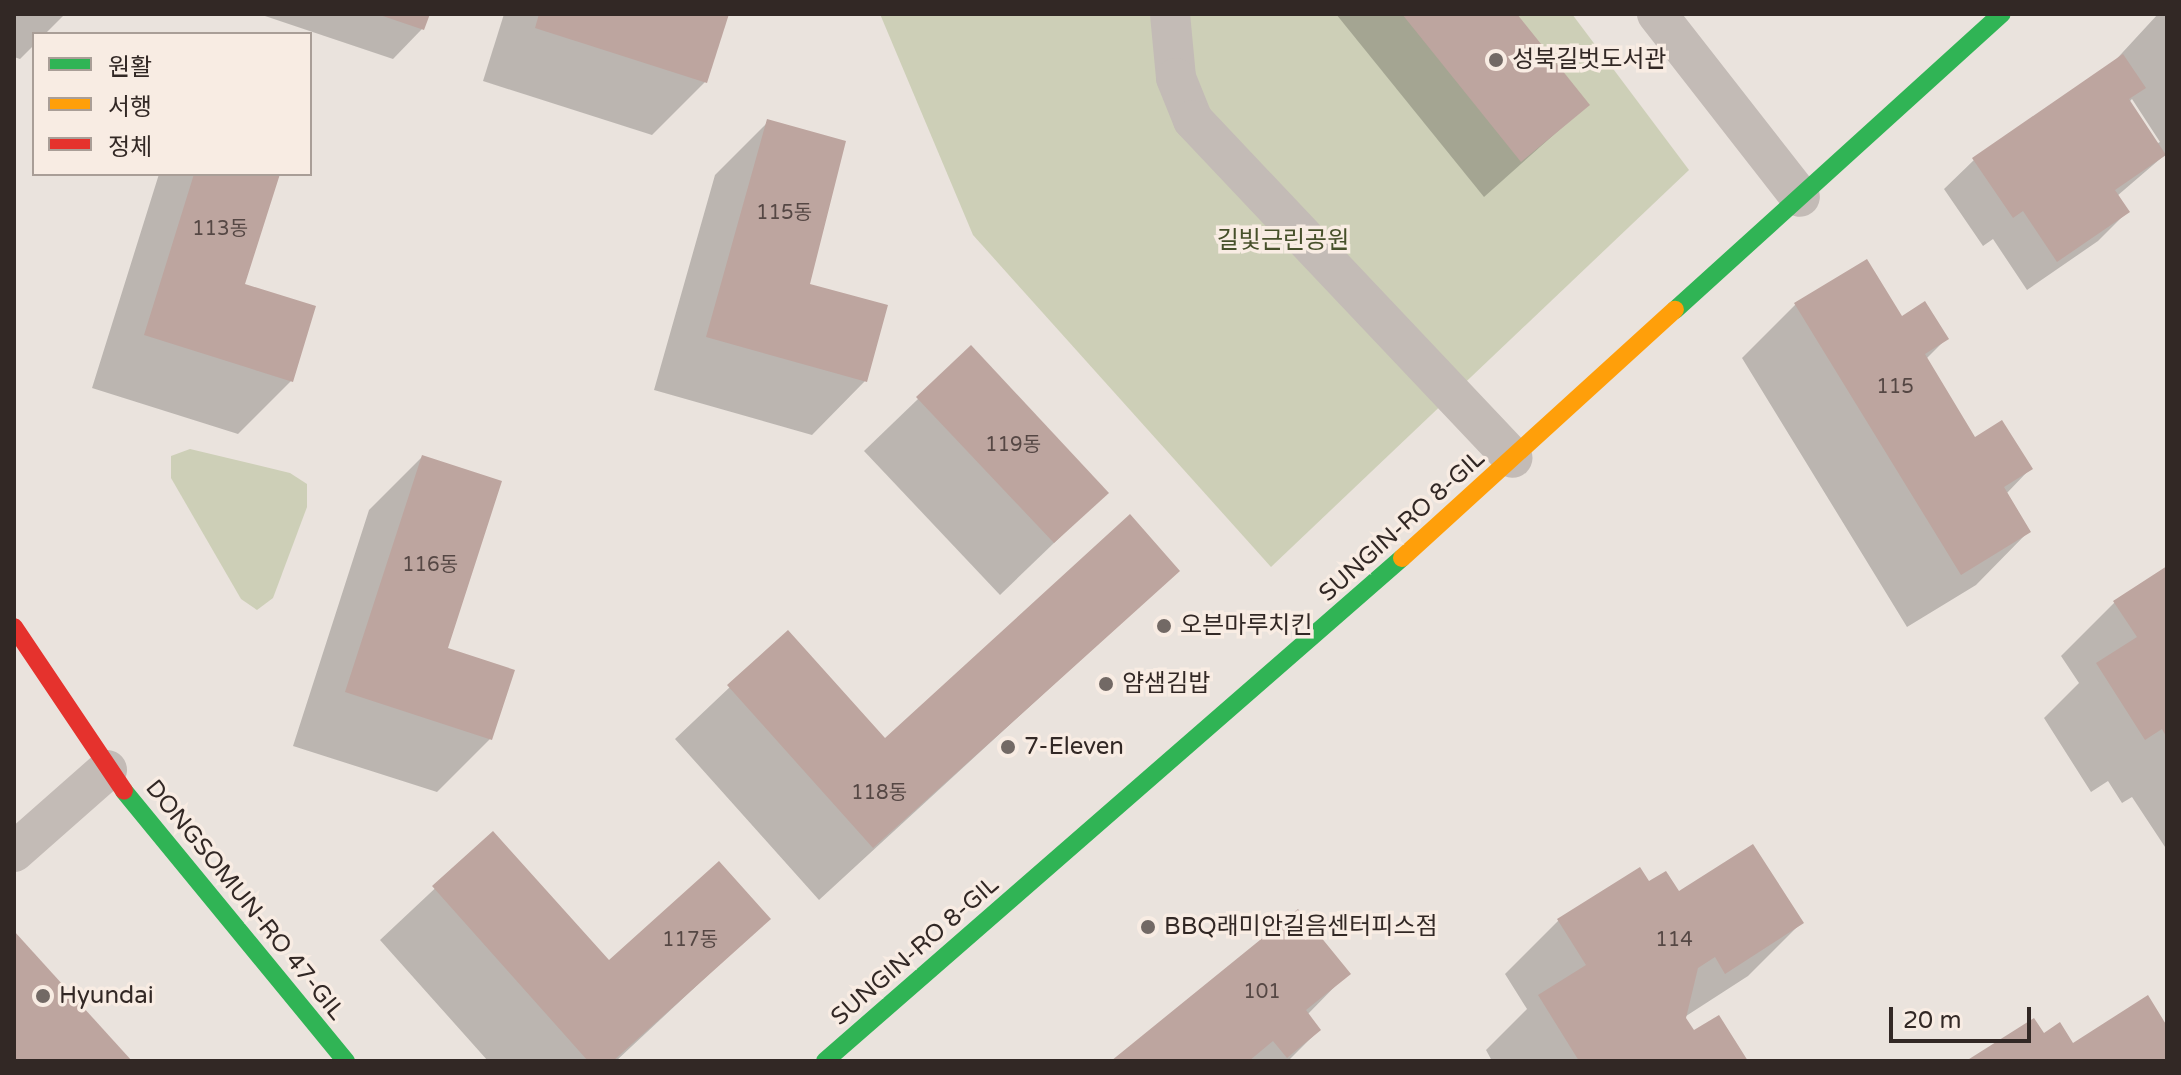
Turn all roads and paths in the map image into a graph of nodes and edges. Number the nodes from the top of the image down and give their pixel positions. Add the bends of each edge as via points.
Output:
1 (1170, 14) edge
2 (1657, 14) edge
3 (2002, 14) edge
4 (1800, 197) junction
5 (1513, 458) junction
6 (14, 627) edge
7 (107, 770) junction
8 (14, 852) edge
9 (346, 1061) edge
10 (825, 1061) edge

1 - 5 street via 1176,78 1193,120
2 - 4 street
3 - 4 street, SUNGIN-RO 8-GIL
4 - 5 street, SUNGIN-RO 8-GIL
5 - 10 street, SUNGIN-RO 8-GIL via 1336,619
6 - 7 street, DONGSOMUN-RO 47-GIL
7 - 8 street
7 - 9 street, DONGSOMUN-RO 47-GIL

